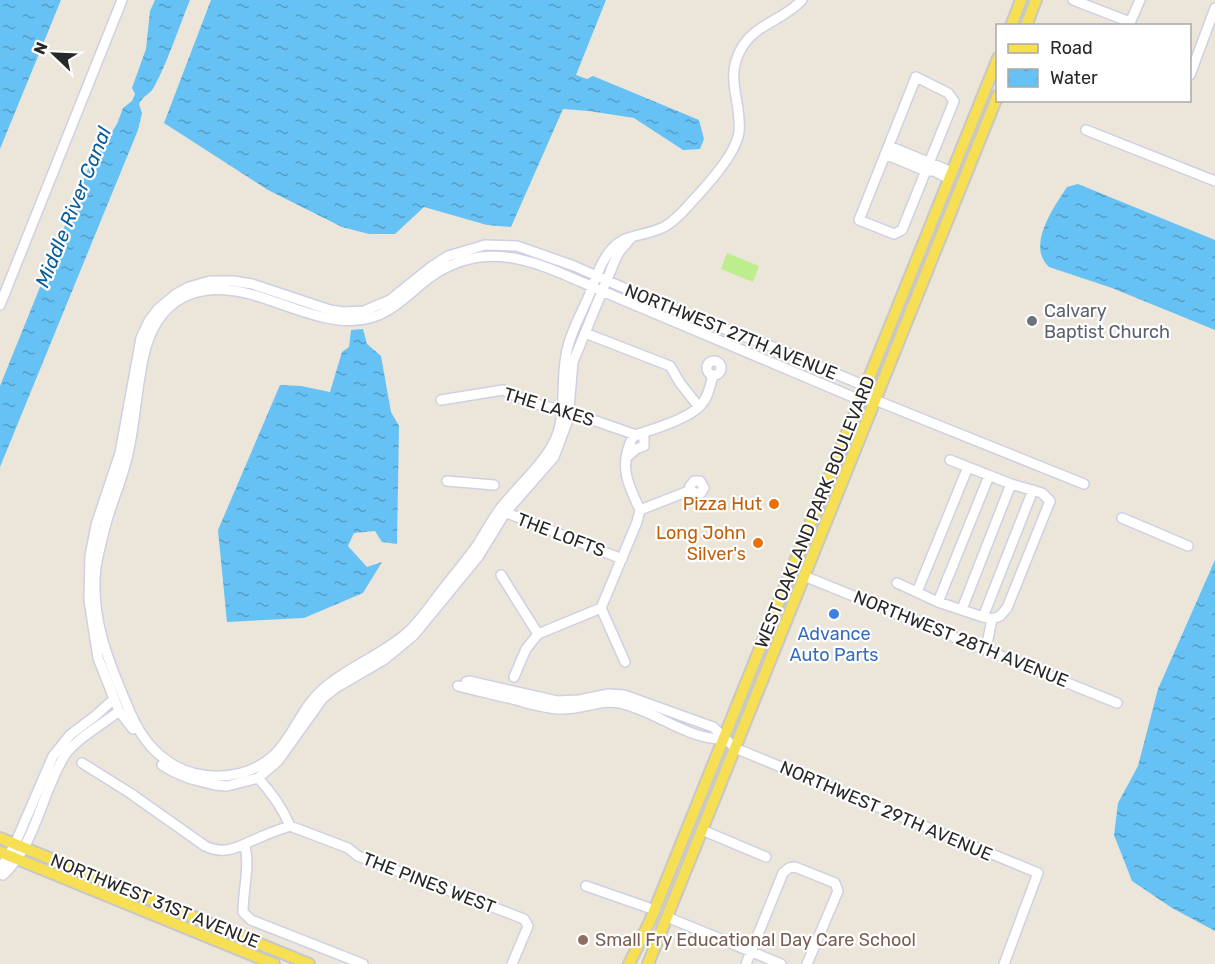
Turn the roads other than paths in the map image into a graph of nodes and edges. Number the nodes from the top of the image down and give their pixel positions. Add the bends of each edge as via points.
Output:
1 (122, 0) edge
2 (802, 0) edge
3 (1021, 0) edge
4 (1036, 0) edge
5 (1073, 0) edge
6 (1140, 0) edge
7 (1215, 8) edge
8 (1012, 24) edge
9 (1027, 24) edge
10 (1129, 24) edge
11 (996, 63) edge
12 (1191, 72) edge
13 (996, 100) edge
14 (1086, 130) dead end
15 (887, 150) junction
16 (957, 158) junction
17 (927, 167) junction
18 (950, 175) junction
19 (965, 178) junction
20 (1215, 181) edge
21 (958, 194) junction
22 (638, 235) junction
23 (596, 276) junction
24 (592, 287) junction
25 (604, 287) junction
26 (0, 305) edge
27 (585, 333) junction
28 (713, 375) dead end
29 (865, 387) junction
30 (441, 400) dead end
31 (860, 400) junction
32 (875, 400) junction
33 (699, 407) junction
34 (566, 411) junction
35 (638, 438) junction
36 (950, 460) dead end
37 (968, 467) junction
38 (989, 476) junction
39 (447, 481) dead end
40 (1011, 484) junction
41 (1084, 484) dead end
42 (494, 485) dead end
43 (691, 490) dead end
44 (1033, 490) junction
45 (640, 510) junction
46 (502, 512) junction
47 (1122, 518) dead end
48 (1188, 546) dead end
49 (622, 558) junction
50 (796, 558) junction
51 (790, 574) junction
52 (501, 575) dead end
53 (804, 576) junction
54 (897, 583) dead end
55 (917, 592) junction
56 (795, 599) junction
57 (938, 602) junction
58 (601, 608) junction
59 (962, 609) junction
60 (987, 618) junction
61 (538, 634) junction
62 (405, 638) junction
63 (986, 649) junction
64 (625, 662) dead end
65 (514, 677) dead end
66 (461, 687) dead end
67 (114, 699) junction
68 (1117, 703) dead end
69 (119, 711) junction
70 (723, 739) junction
71 (735, 748) junction
72 (82, 763) dead end
73 (258, 778) junction
74 (290, 826) junction
75 (702, 830) junction
76 (0, 838) edge
77 (20, 846) junction
78 (245, 846) junction
79 (8, 856) edge
80 (766, 857) dead end
81 (586, 886) dead end
82 (660, 898) junction
83 (655, 910) junction
84 (667, 917) junction
85 (659, 936) junction
86 (751, 952) junction
87 (274, 964) edge
88 (309, 964) edge
89 (363, 964) edge
90 (512, 964) edge
91 (629, 964) edge
92 (648, 964) edge
93 (746, 964) edge
94 (781, 964) edge
95 (807, 964) edge
96 (1004, 964) edge

1 - 26 street
2 - 22 street via 754,31 737,56 732,75 739,133 726,158 677,218 658,230
3 - 8 main road
4 - 9 main road
5 - 10 street
6 - 10 street
7 - 12 street
11 - 16 main road, WEST OAKLAND PARK BOULEVARD
13 - 19 main road, WEST OAKLAND PARK BOULEVARD
14 - 20 street
15 - 17 street
15 - 17 street via 859,220 894,234 902,230
15 - 17 street via 916,77 948,93 954,101
16 - 18 main road, WEST OAKLAND PARK BOULEVARD
16 - 19 main road via 958,169
17 - 18 street
18 - 21 main road via 959,182
18 - 29 main road, WEST OAKLAND PARK BOULEVARD
19 - 21 main road, WEST OAKLAND PARK BOULEVARD
21 - 32 main road, WEST OAKLAND PARK BOULEVARD
22 - 23 street via 618,242
22 - 25 street via 618,252
23 - 24 street
23 - 25 street
23 - 67 street via 526,248 495,244 448,256 390,300 364,310 330,310 233,281 210,281 189,287 163,304 141,338 119,460 96,525 89,563 92,626 98,658
24 - 25 street
24 - 34 street via 567,349
24 - 62 street via 529,261 480,257 448,266 394,306 370,318 332,318 245,292 209,289 180,299 153,329 145,351 128,453 101,545 95,582 96,614 110,668 131,715 151,746 172,764 196,774 216,777 253,770 276,753 319,693
25 - 27 street
25 - 29 street, NORTHWEST 27TH AVENUE via 780,350
25 - 31 street
27 - 33 street via 670,366
27 - 34 street via 573,362
28 - 33 street
29 - 31 main road, WEST OAKLAND PARK BOULEVARD
29 - 32 street, NORTHWEST 27TH AVENUE
30 - 34 street, THE LAKES via 503,390 531,403
31 - 32 street
31 - 50 main road, WEST OAKLAND PARK BOULEVARD
32 - 41 street
32 - 53 main road, WEST OAKLAND PARK BOULEVARD
33 - 35 street
34 - 35 street, THE LAKES
34 - 46 street via 566,431 554,457
35 - 45 street via 624,463
36 - 37 street
37 - 38 street
37 - 55 street
38 - 40 street
38 - 57 street
39 - 42 street
40 - 44 street
40 - 59 street
43 - 45 street
44 - 60 street
44 - 60 street via 1050,501 1007,608 1000,616
45 - 49 street
46 - 49 street, THE LOFTS
46 - 62 street via 478,557 457,577 414,635
47 - 48 street
49 - 58 street
50 - 51 main road, WEST OAKLAND PARK BOULEVARD
50 - 53 main road
51 - 56 main road
51 - 70 main road, WEST OAKLAND PARK BOULEVARD
52 - 61 street
53 - 56 main road, WEST OAKLAND PARK BOULEVARD
53 - 63 street, NORTHWEST 28TH AVENUE
54 - 55 street
55 - 57 street
56 - 71 main road, WEST OAKLAND PARK BOULEVARD
57 - 59 street
58 - 61 street
58 - 64 street
59 - 60 street
60 - 63 street
61 - 65 street via 526,649
62 - 73 street via 385,659 323,698 279,761
63 - 68 street, NORTHWEST 28TH AVENUE
66 - 70 street via 553,709 578,709 596,700 615,698 684,730 708,739
67 - 69 street
67 - 77 street via 70,735 53,756
69 - 73 street via 158,762 174,772 224,786
69 - 77 street via 65,756
70 - 71 street, NORTHWEST 29TH AVENUE
70 - 82 main road, WEST OAKLAND PARK BOULEVARD
71 - 75 main road, WEST OAKLAND PARK BOULEVARD
71 - 96 street, NORTHWEST 29TH AVENUE via 1038,873
72 - 78 street via 205,846 216,851
73 - 74 street via 272,793
74 - 78 street
74 - 90 street, THE PINES WEST via 524,919 528,926
75 - 80 street
75 - 84 main road, WEST OAKLAND PARK BOULEVARD
76 - 77 main road, NORTHWEST 31ST AVENUE
77 - 79 street
77 - 88 main road, NORTHWEST 31ST AVENUE
78 - 89 street via 248,859 243,912 251,920
79 - 87 main road, NORTHWEST 31ST AVENUE
81 - 83 street
82 - 83 main road, WEST OAKLAND PARK BOULEVARD
82 - 84 main road
83 - 85 main road
83 - 91 main road, WEST OAKLAND PARK BOULEVARD
84 - 85 main road, WEST OAKLAND PARK BOULEVARD
84 - 86 street
85 - 92 main road, WEST OAKLAND PARK BOULEVARD
86 - 93 street
86 - 94 street
86 - 95 street via 783,873 795,867 836,883 838,891

